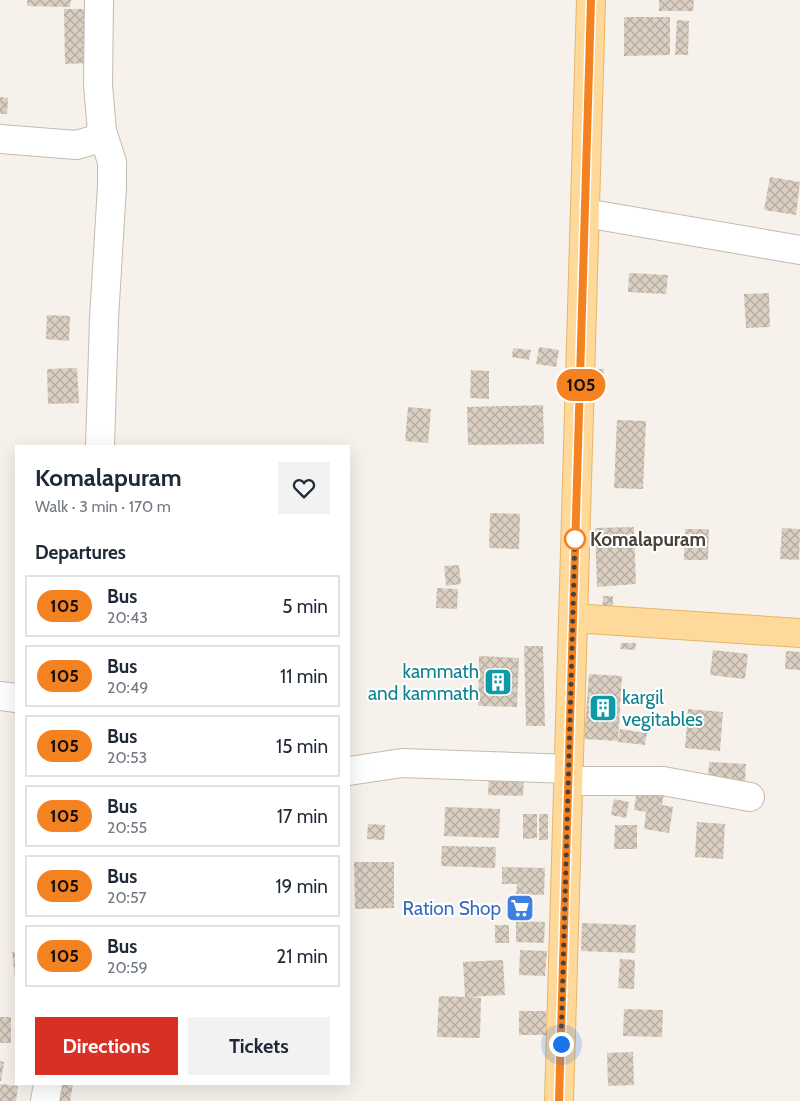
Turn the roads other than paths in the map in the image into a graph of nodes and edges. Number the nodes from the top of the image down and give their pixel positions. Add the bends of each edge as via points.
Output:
1 (99, 0) edge
2 (591, 0) edge
3 (102, 130) junction
4 (0, 139) edge
5 (585, 213) junction
6 (800, 250) edge
7 (100, 445) edge
8 (573, 618) junction
9 (800, 633) edge
10 (0, 696) edge
11 (15, 698) edge
12 (350, 771) edge
13 (568, 775) junction
14 (750, 797) dead end
15 (48, 1085) edge
16 (45, 1101) edge
17 (559, 1101) edge

1 - 3 street via 98,84
2 - 5 main road
3 - 4 street via 94,140 76,145
3 - 7 street via 112,162 112,186
5 - 6 street
5 - 8 main road
8 - 9 main road
8 - 13 main road
10 - 11 street
12 - 13 street via 402,763
13 - 14 street via 664,781
13 - 17 main road
15 - 16 street

